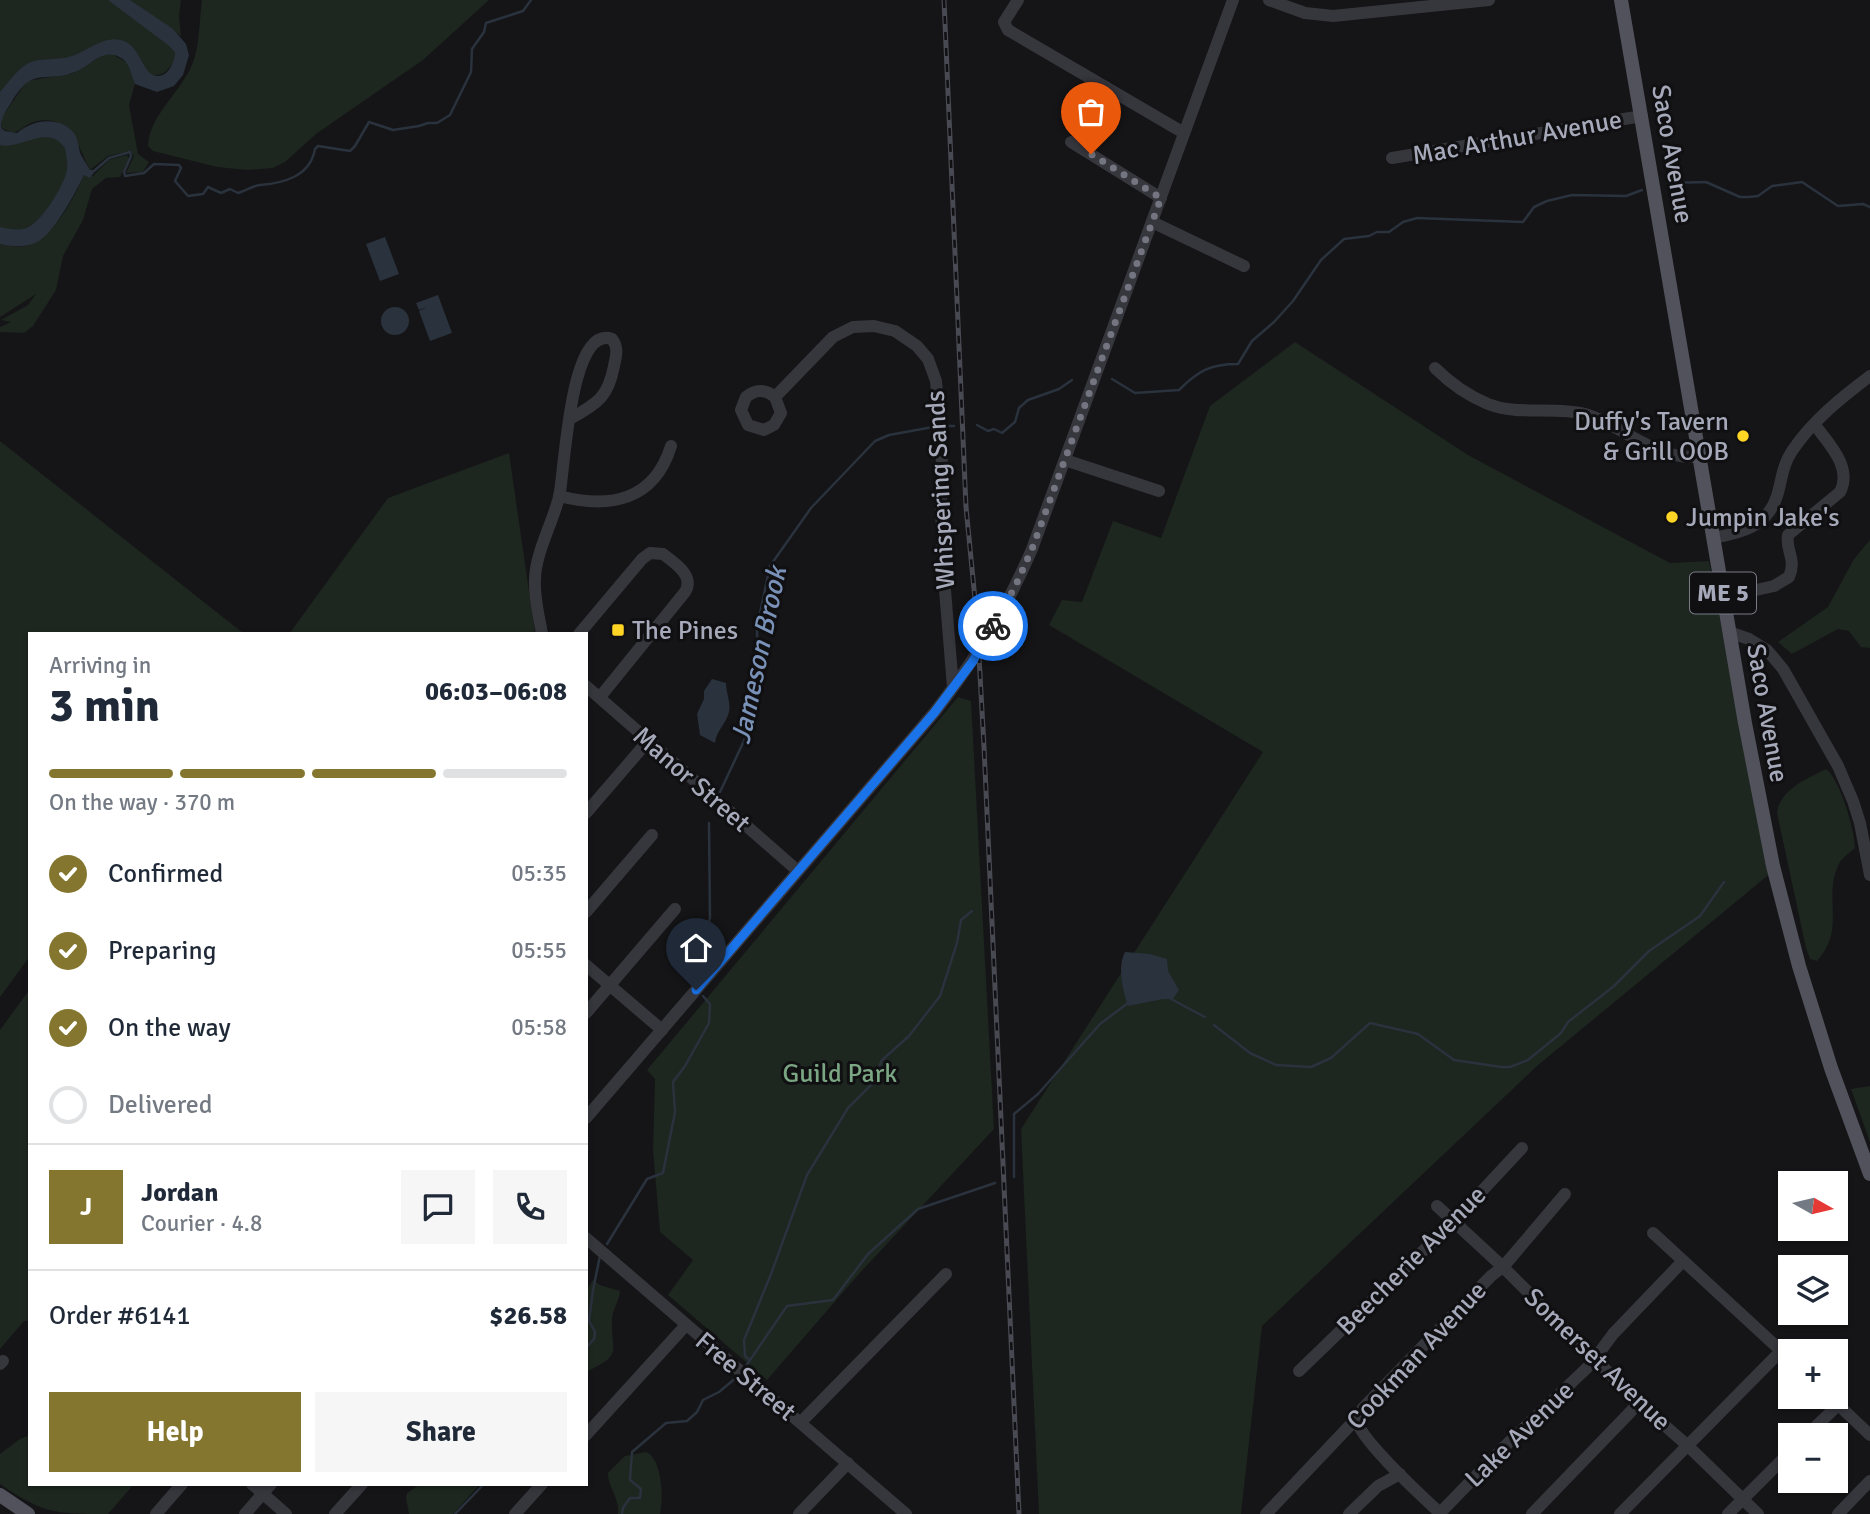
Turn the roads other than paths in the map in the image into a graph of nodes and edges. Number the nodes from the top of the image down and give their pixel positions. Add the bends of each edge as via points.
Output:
1 (1018, 0) edge
2 (1233, 0) edge
3 (1269, 0) edge
4 (1489, 0) edge
5 (1621, 0) edge
6 (1642, 116) junction
7 (1184, 134) junction
8 (1071, 142) dead end
9 (1392, 158) dead end
10 (1161, 198) junction
11 (1152, 222) junction
12 (1244, 266) dead end
13 (1435, 368) dead end
14 (1870, 376) edge
15 (775, 397) dead end
16 (570, 419) junction
17 (1815, 425) junction
18 (671, 446) dead end
19 (1700, 456) junction
20 (1065, 460) junction
21 (1159, 491) dead end
22 (559, 496) junction
23 (1713, 538) junction
24 (1724, 597) junction
25 (542, 632) edge
26 (581, 632) edge
27 (1729, 632) junction
28 (953, 687) junction
29 (588, 688) edge
30 (600, 697) junction
31 (648, 741) junction
32 (588, 811) edge
33 (652, 835) dead end
34 (798, 871) junction
35 (1870, 876) edge
36 (675, 909) dead end
37 (588, 910) edge
38 (588, 967) edge
39 (610, 986) junction
40 (588, 1011) edge
41 (662, 1030) junction
42 (588, 1116) edge
43 (1522, 1147) dead end
44 (1870, 1174) edge
45 (1565, 1194) dead end
46 (1437, 1206) dead end
47 (1453, 1222) junction
48 (1653, 1233) dead end
49 (588, 1240) edge
50 (1683, 1261) junction
51 (1503, 1267) junction
52 (946, 1274) dead end
53 (686, 1325) junction
54 (1778, 1347) edge
55 (1595, 1359) junction
56 (1778, 1361) edge
57 (1299, 1371) dead end
58 (1639, 1403) junction
59 (1827, 1409) edge
60 (1842, 1409) edge
61 (1356, 1419) junction
62 (800, 1422) junction
63 (1816, 1423) edge
64 (588, 1433) edge
65 (1870, 1435) edge
66 (1687, 1445) junction
67 (848, 1463) junction
68 (1778, 1464) edge
69 (1400, 1474) junction
70 (1869, 1484) edge
71 (180, 1486) edge
72 (360, 1486) edge
73 (540, 1486) edge
74 (267, 1489) edge
75 (0, 1495) edge
76 (1742, 1499) junction
77 (28, 1514) edge
78 (156, 1514) edge
79 (245, 1514) edge
80 (286, 1514) edge
81 (335, 1514) edge
82 (515, 1514) edge
83 (799, 1514) edge
84 (906, 1514) edge
85 (1266, 1514) edge
86 (1349, 1514) edge
87 (1440, 1514) edge
88 (1532, 1514) edge
89 (1620, 1514) edge
90 (1728, 1514) edge
91 (1758, 1514) edge
92 (1838, 1514) edge

1 - 7 street via 1004,24 1011,31
2 - 7 street
3 - 4 street via 1325,16
5 - 6 main road, Saco Avenue / ME 5
6 - 9 street, Mac Arthur Avenue
6 - 19 main road, Saco Avenue / ME 5
7 - 10 street
8 - 10 street
10 - 11 street
11 - 12 street
11 - 20 street
13 - 19 street via 1490,405 1585,414 1678,457
14 - 17 street
15 - 28 street, Whispering Sands via 833,337 853,327 874,326 901,334 928,359 936,381 942,445 944,578
16 - 16 street via 608,389 617,351 612,339 597,342 582,365
16 - 22 street
17 - 23 street via 1788,457 1773,505 1756,525
17 - 24 street via 1841,462 1840,492 1788,535 1793,562 1788,577 1774,586
18 - 22 street via 654,480 626,497 589,502
19 - 23 main road, Saco Avenue / ME 5
20 - 21 street
20 - 28 street via 1015,587
22 - 25 street via 535,573
23 - 24 main road, Saco Avenue / ME 5
24 - 27 main road, Saco Avenue / ME 5
26 - 30 street via 650,554 663,554 688,578 685,592
27 - 35 street via 1767,650 1783,669 1853,801
27 - 44 main road, Saco Avenue / ME 5 via 1759,803 1787,920 1831,1069
28 - 34 street
29 - 30 street, Manor Street
30 - 31 street, Manor Street
31 - 32 street
31 - 34 street, Manor Street
33 - 37 street
34 - 41 street
36 - 39 street
38 - 39 street
39 - 40 street
39 - 41 street
41 - 42 street
43 - 47 street, Beecherie Avenue
45 - 51 street, Cookman Avenue
46 - 47 street, Somerset Avenue
47 - 51 street, Somerset Avenue
47 - 57 street, Beecherie Avenue
48 - 50 street
49 - 53 street, Free Street
50 - 54 street
50 - 55 street, Lake Avenue
51 - 55 street, Somerset Avenue
51 - 61 street, Cookman Avenue
52 - 62 street
53 - 62 street, Free Street
53 - 64 street
55 - 58 street, Somerset Avenue
55 - 87 street, Lake Avenue
56 - 66 street
58 - 66 street, Somerset Avenue
58 - 88 street
59 - 63 street
60 - 65 street
61 - 69 street via 1361,1431
61 - 85 street, Cookman Avenue
62 - 67 street, Free Street
66 - 76 street, Somerset Avenue
66 - 89 street
67 - 83 street
67 - 84 street, Free Street
68 - 76 street
69 - 86 street via 1385,1481
69 - 87 street
70 - 92 street
71 - 78 street
72 - 81 street
73 - 82 street
74 - 79 street
74 - 80 street
75 - 77 main road
76 - 90 street
76 - 91 street, Somerset Avenue

